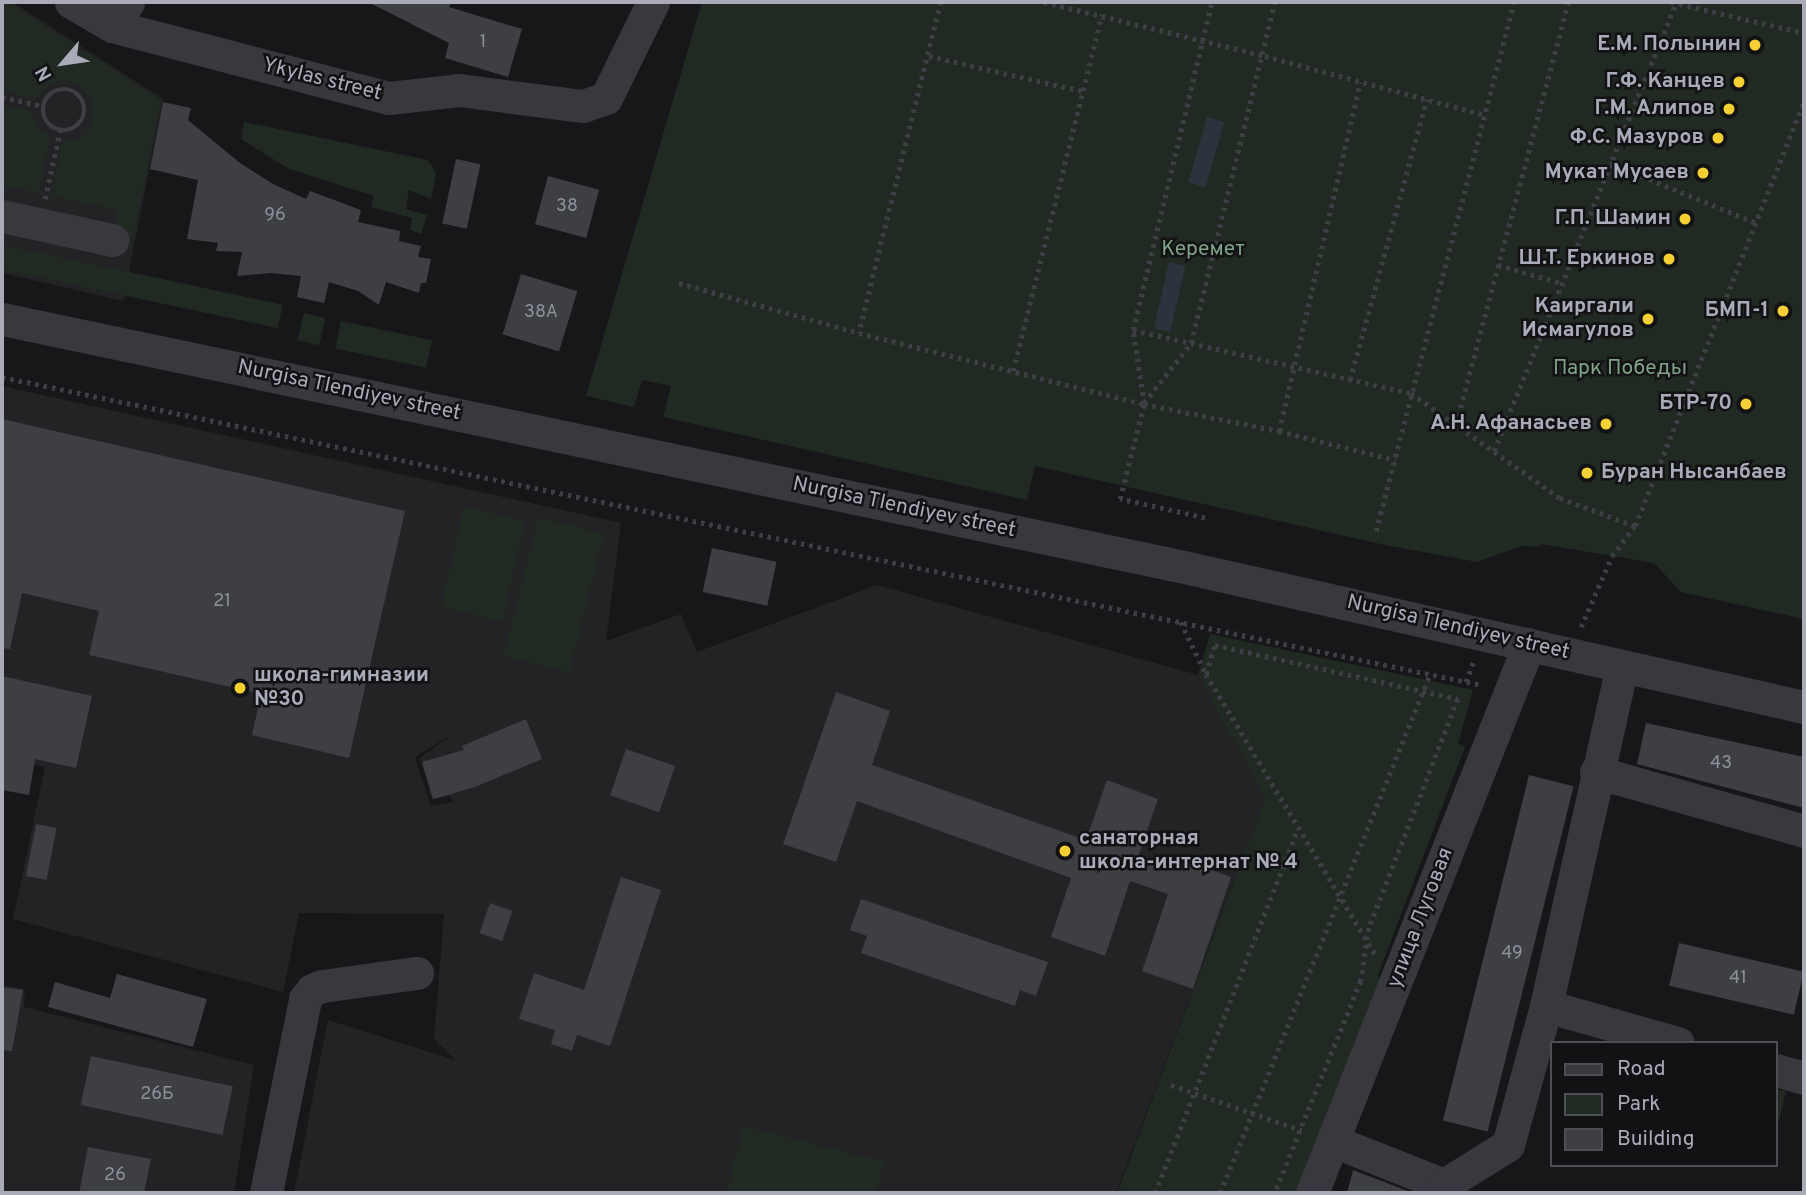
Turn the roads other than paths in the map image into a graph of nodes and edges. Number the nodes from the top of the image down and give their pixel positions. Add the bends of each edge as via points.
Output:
1 (71, 2) edge
2 (653, 2) edge
3 (120, 14) edge
4 (2, 216) edge
5 (112, 240) dead end
6 (2, 319) edge
7 (1530, 644) junction
8 (1622, 667) junction
9 (1804, 707) edge
10 (1596, 772) junction
11 (1804, 831) edge
12 (417, 973) dead end
13 (1546, 1006) junction
14 (1671, 1041) edge
15 (1778, 1071) edge
16 (1804, 1078) edge
17 (1320, 1137) junction
18 (1443, 1189) edge
19 (266, 1193) edge
20 (1312, 1193) edge

1 - 3 street, Ykylas street
2 - 3 street, Ykylas street via 606,98 583,106 459,90 389,98
4 - 5 street
6 - 7 street, Nurgisa Tlendiyev street
7 - 8 street, Nurgisa Tlendiyev street
7 - 17 street, улица Луговая via 1394,987
8 - 9 street, Nurgisa Tlendiyev street
8 - 10 street
10 - 11 street
10 - 13 street
12 - 19 street via 322,986 305,999
13 - 14 street
13 - 18 street via 1508,1145
15 - 16 street
17 - 18 street
17 - 20 street, улица Луговая

